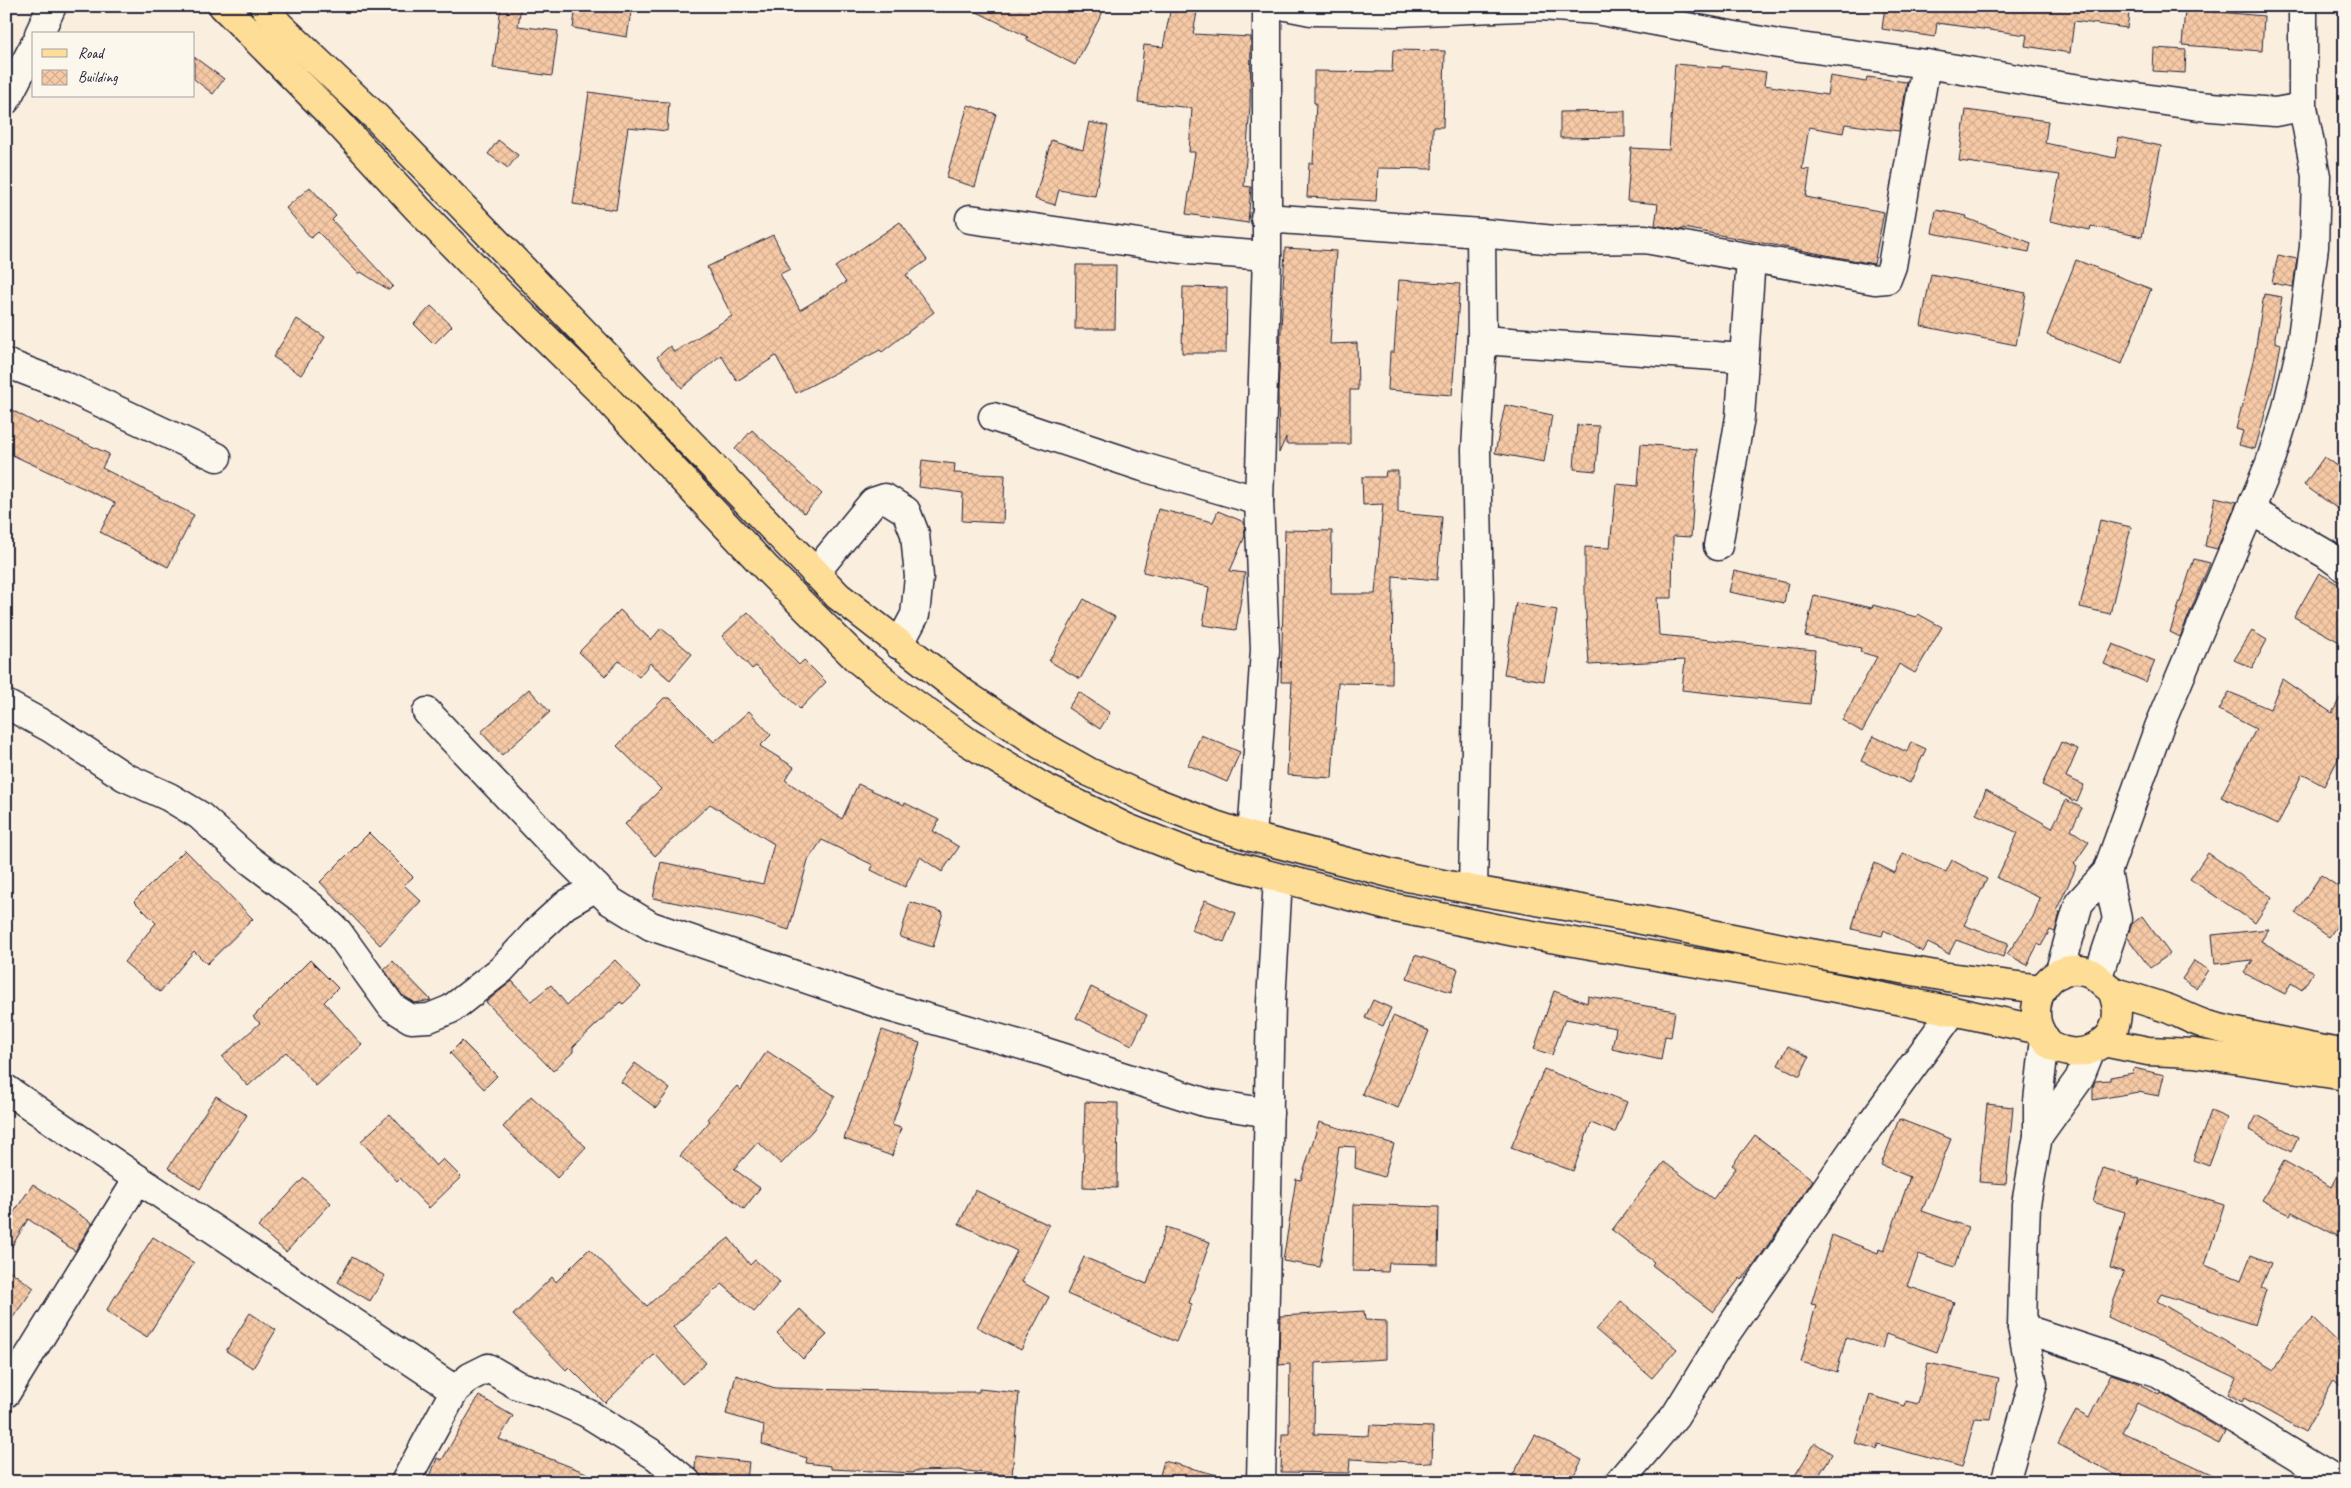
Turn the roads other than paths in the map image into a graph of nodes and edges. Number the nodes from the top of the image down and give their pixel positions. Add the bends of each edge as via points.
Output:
1 (52, 6) edge
2 (223, 6) edge
3 (1267, 6) edge
4 (1286, 6) edge
5 (2303, 6) edge
6 (275, 12) edge
7 (41, 32) edge
8 (32, 50) edge
9 (1926, 64) junction
10 (6, 100) edge
11 (2303, 107) junction
12 (1265, 218) junction
13 (970, 219) dead end
14 (1481, 233) junction
15 (1267, 256) junction
16 (1751, 258) junction
17 (1482, 340) junction
18 (1744, 358) junction
19 (6, 363) edge
20 (993, 417) dead end
21 (217, 457) dead end
22 (1258, 501) junction
23 (2250, 510) junction
24 (1718, 546) dead end
25 (2345, 568) edge
26 (814, 573) junction
27 (899, 645) junction
28 (6, 704) edge
29 (427, 712) dead end
30 (1252, 837) junction
31 (2107, 872) junction
32 (1278, 878) junction
33 (596, 887) junction
34 (1473, 890) junction
35 (2050, 981) junction
36 (2105, 983) junction
37 (1953, 1011) junction
38 (2042, 1034) junction
39 (2096, 1047) junction
40 (2345, 1053) edge
41 (2345, 1076) edge
42 (6, 1089) edge
43 (1268, 1113) junction
44 (2038, 1136) junction
45 (138, 1180) junction
46 (2022, 1328) junction
47 (455, 1390) junction
48 (6, 1393) edge
49 (683, 1481) edge
50 (405, 1482) edge
51 (1261, 1482) edge
52 (1619, 1482) edge
53 (2005, 1482) edge
54 (2338, 1482) edge

1 - 7 street
2 - 32 main road via 857,659 968,742 1041,786 1126,828 1198,856
3 - 12 street
4 - 9 street via 1311,11 1398,12 1541,6 1596,10 1778,44
5 - 11 street
6 - 26 main road via 639,387
8 - 10 street
9 - 11 street via 2199,106 2275,112
9 - 16 street via 1892,266 1887,279 1876,280
11 - 23 street via 2316,176 2314,247 2300,352 2286,412 2270,463
12 - 14 street
12 - 15 street
13 - 15 street via 1188,250
14 - 16 street via 1555,240 1645,239
14 - 17 street
15 - 22 street
16 - 18 street
17 - 18 street
17 - 34 street via 1476,450 1479,600
18 - 24 street via 1740,417
19 - 21 street via 63,385
20 - 22 street
22 - 30 street via 1266,650
23 - 25 street
23 - 31 street via 2158,727
26 - 27 main road
26 - 27 street via 874,502 885,498 906,511 915,534 919,576 915,615
27 - 30 main road via 966,695 1041,745 1089,772 1150,800
28 - 33 street via 52,729 125,777 199,815 338,932 392,1007 411,1019 429,1018 451,1009 501,970 565,905
29 - 33 street
30 - 34 main road via 1397,875
31 - 35 street via 2079,903
31 - 36 street via 2117,919
32 - 37 main road via 1391,907 1515,932
32 - 43 street
33 - 43 street via 610,901 651,926 806,980 1207,1103
34 - 35 main road via 1937,975
35 - 36 main road via 2080,969
35 - 38 main road via 2036,1010
36 - 39 main road via 2118,1011 2111,1033
36 - 40 main road via 2206,1025
37 - 38 main road
37 - 52 street via 1723,1338 1675,1416
38 - 39 main road via 2062,1050 2073,1052
38 - 44 street
39 - 41 main road via 2194,1053
39 - 44 street via 2080,1079
42 - 45 street
43 - 51 street
44 - 46 street via 2026,1204
45 - 47 street
45 - 48 street
46 - 53 street via 2034,1384
46 - 54 street via 2159,1373
47 - 49 street via 488,1368 517,1385 587,1413 656,1456
47 - 50 street

